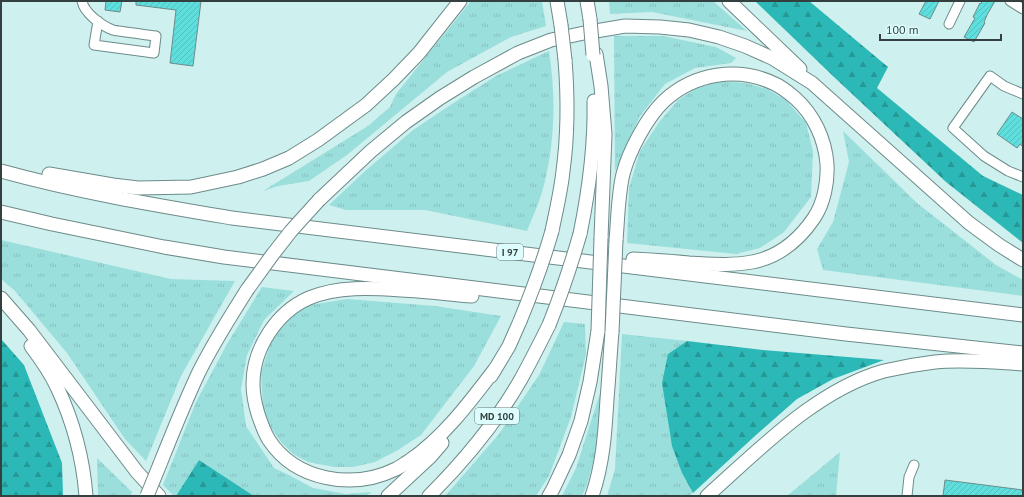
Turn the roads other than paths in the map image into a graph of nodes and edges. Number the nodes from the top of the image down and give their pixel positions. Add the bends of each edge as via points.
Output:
1 (82, 1) edge
2 (460, 1) edge
3 (557, 1) edge
4 (588, 1) edge
5 (729, 1) edge
6 (960, 1) edge
7 (1010, 1) edge
8 (1023, 9) edge
9 (98, 21) junction
10 (949, 24) dead end
11 (595, 54) junction
12 (1023, 94) edge
13 (846, 113) junction
14 (1, 166) edge
15 (1, 171) edge
16 (1023, 177) edge
17 (1, 212) edge
18 (466, 247) junction
19 (1023, 260) edge
20 (1, 298) edge
21 (1, 301) edge
22 (689, 314) junction
23 (1023, 315) edge
24 (1023, 353) edge
25 (1023, 364) edge
26 (495, 370) junction
27 (914, 465) dead end
28 (86, 496) edge
29 (147, 496) edge
30 (158, 496) edge
31 (388, 496) edge
32 (429, 496) edge
33 (549, 496) edge
34 (592, 496) edge
35 (707, 496) edge
36 (907, 496) edge

1 - 9 street via 83,6
2 - 14 highway via 419,53 366,105 289,158 257,171 191,187 138,188
3 - 26 highway, MD 100, bridge via 567,88 566,142 559,200 537,280 509,346
4 - 11 highway, bridge
5 - 13 highway
6 - 10 street
7 - 8 street
9 - 9 street via 114,30 156,36 154,53 94,45
11 - 32 highway, MD 100, bridge via 594,143 588,194 580,234 561,294 536,353 498,416 453,472
11 - 33 highway, bridge via 605,134 598,331 581,421 569,455
12 - 16 street via 1004,86 990,76 953,128 984,156
13 - 19 highway via 969,223
13 - 29 highway, bridge via 812,83 772,58 719,37 690,30 660,27 625,26 551,40 518,53 474,77 406,122 371,151 319,200 273,254 217,338 183,407
15 - 18 highway, I 97 via 104,195 232,218
17 - 22 highway via 164,247 217,255
18 - 23 highway, I 97
18 - 34 highway, bridge via 708,264 732,265 772,256 791,244 818,212 827,173 826,154 814,120 802,104 776,84 741,74 719,74 679,89 664,101 639,135 623,173 619,197 616,240 612,332 606,426 603,455
20 - 30 highway via 29,330
21 - 28 highway via 57,386 79,446 85,474
22 - 24 highway
22 - 26 highway via 373,288 329,292 309,298 280,318 261,346 253,384 261,423 269,440 282,456 309,473 332,479 360,480 396,469 430,445
25 - 35 highway via 936,362 909,366 860,380 837,391 789,423
26 - 31 highway, MD 100 via 473,405 430,457
27 - 36 street via 909,477

